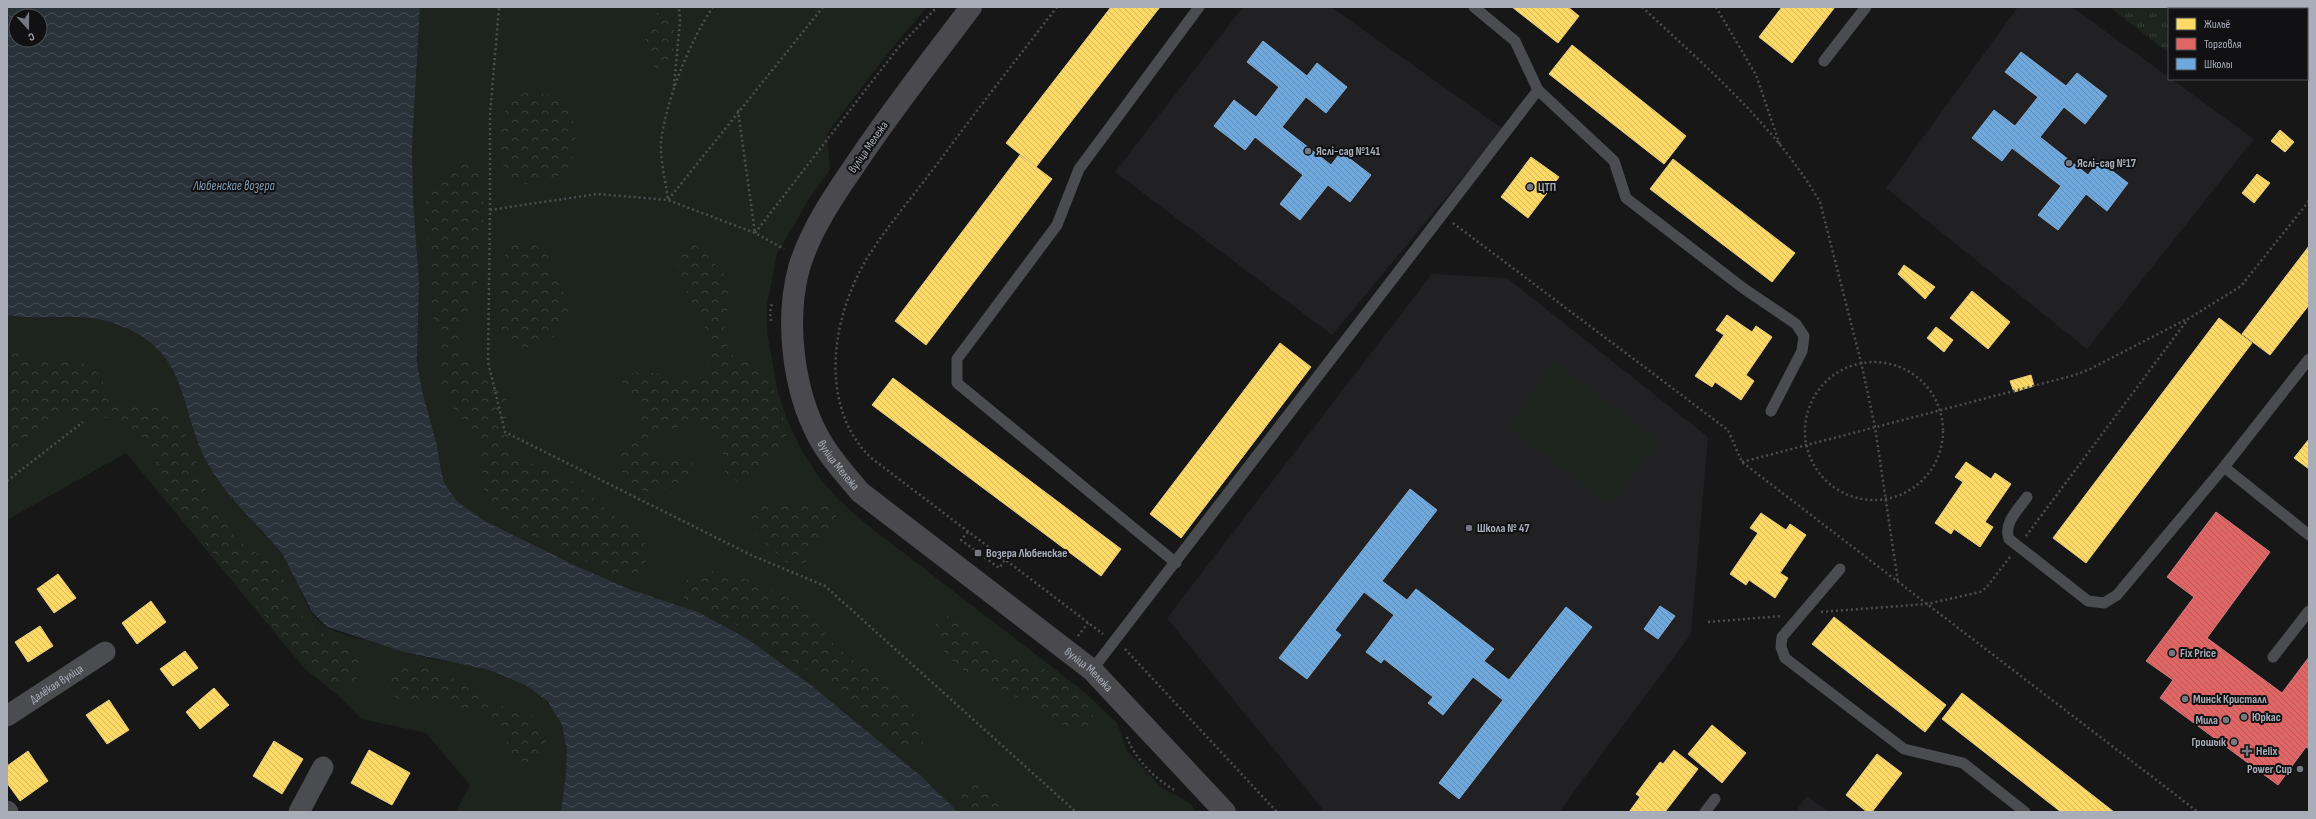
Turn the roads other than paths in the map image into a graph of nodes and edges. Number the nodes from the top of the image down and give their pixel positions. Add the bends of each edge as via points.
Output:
1 (971, 7) edge
2 (1199, 7) edge
3 (1474, 7) edge
4 (1866, 7) edge
5 (1824, 61) dead end
6 (1538, 90) junction
7 (2309, 359) edge
8 (1771, 411) dead end
9 (2224, 467) junction
10 (2027, 497) dead end
11 (2309, 535) edge
12 (1176, 563) junction
13 (1840, 569) dead end
14 (2309, 610) edge
15 (105, 652) dead end
16 (2273, 657) dead end
17 (1092, 670) junction
18 (7, 716) edge
19 (323, 767) dead end
20 (1715, 800) dead end
21 (299, 812) edge
22 (1225, 812) edge
23 (1705, 812) edge
24 (2025, 812) edge

1 - 17 main road, вуліца Мележа via 832,198 813,234 800,267 795,289 791,336 806,405 818,436 836,465 860,492
2 - 12 lane via 1079,169 1057,225 957,359 957,383
3 - 6 lane via 1516,41
4 - 5 lane
6 - 8 lane via 1614,160 1626,198 1743,288 1796,324 1804,336 1802,351
6 - 12 lane
7 - 9 lane
9 - 10 lane via 2117,595 2104,603 2088,601 2009,539 2006,532 2008,524
9 - 11 lane
12 - 17 lane
13 - 24 lane via 1782,638 1781,648 1785,658 1904,749 1963,763
14 - 16 lane
15 - 18 street, Далёкая вуліца
17 - 22 main road, вуліца Мележа
19 - 21 street
20 - 23 lane

